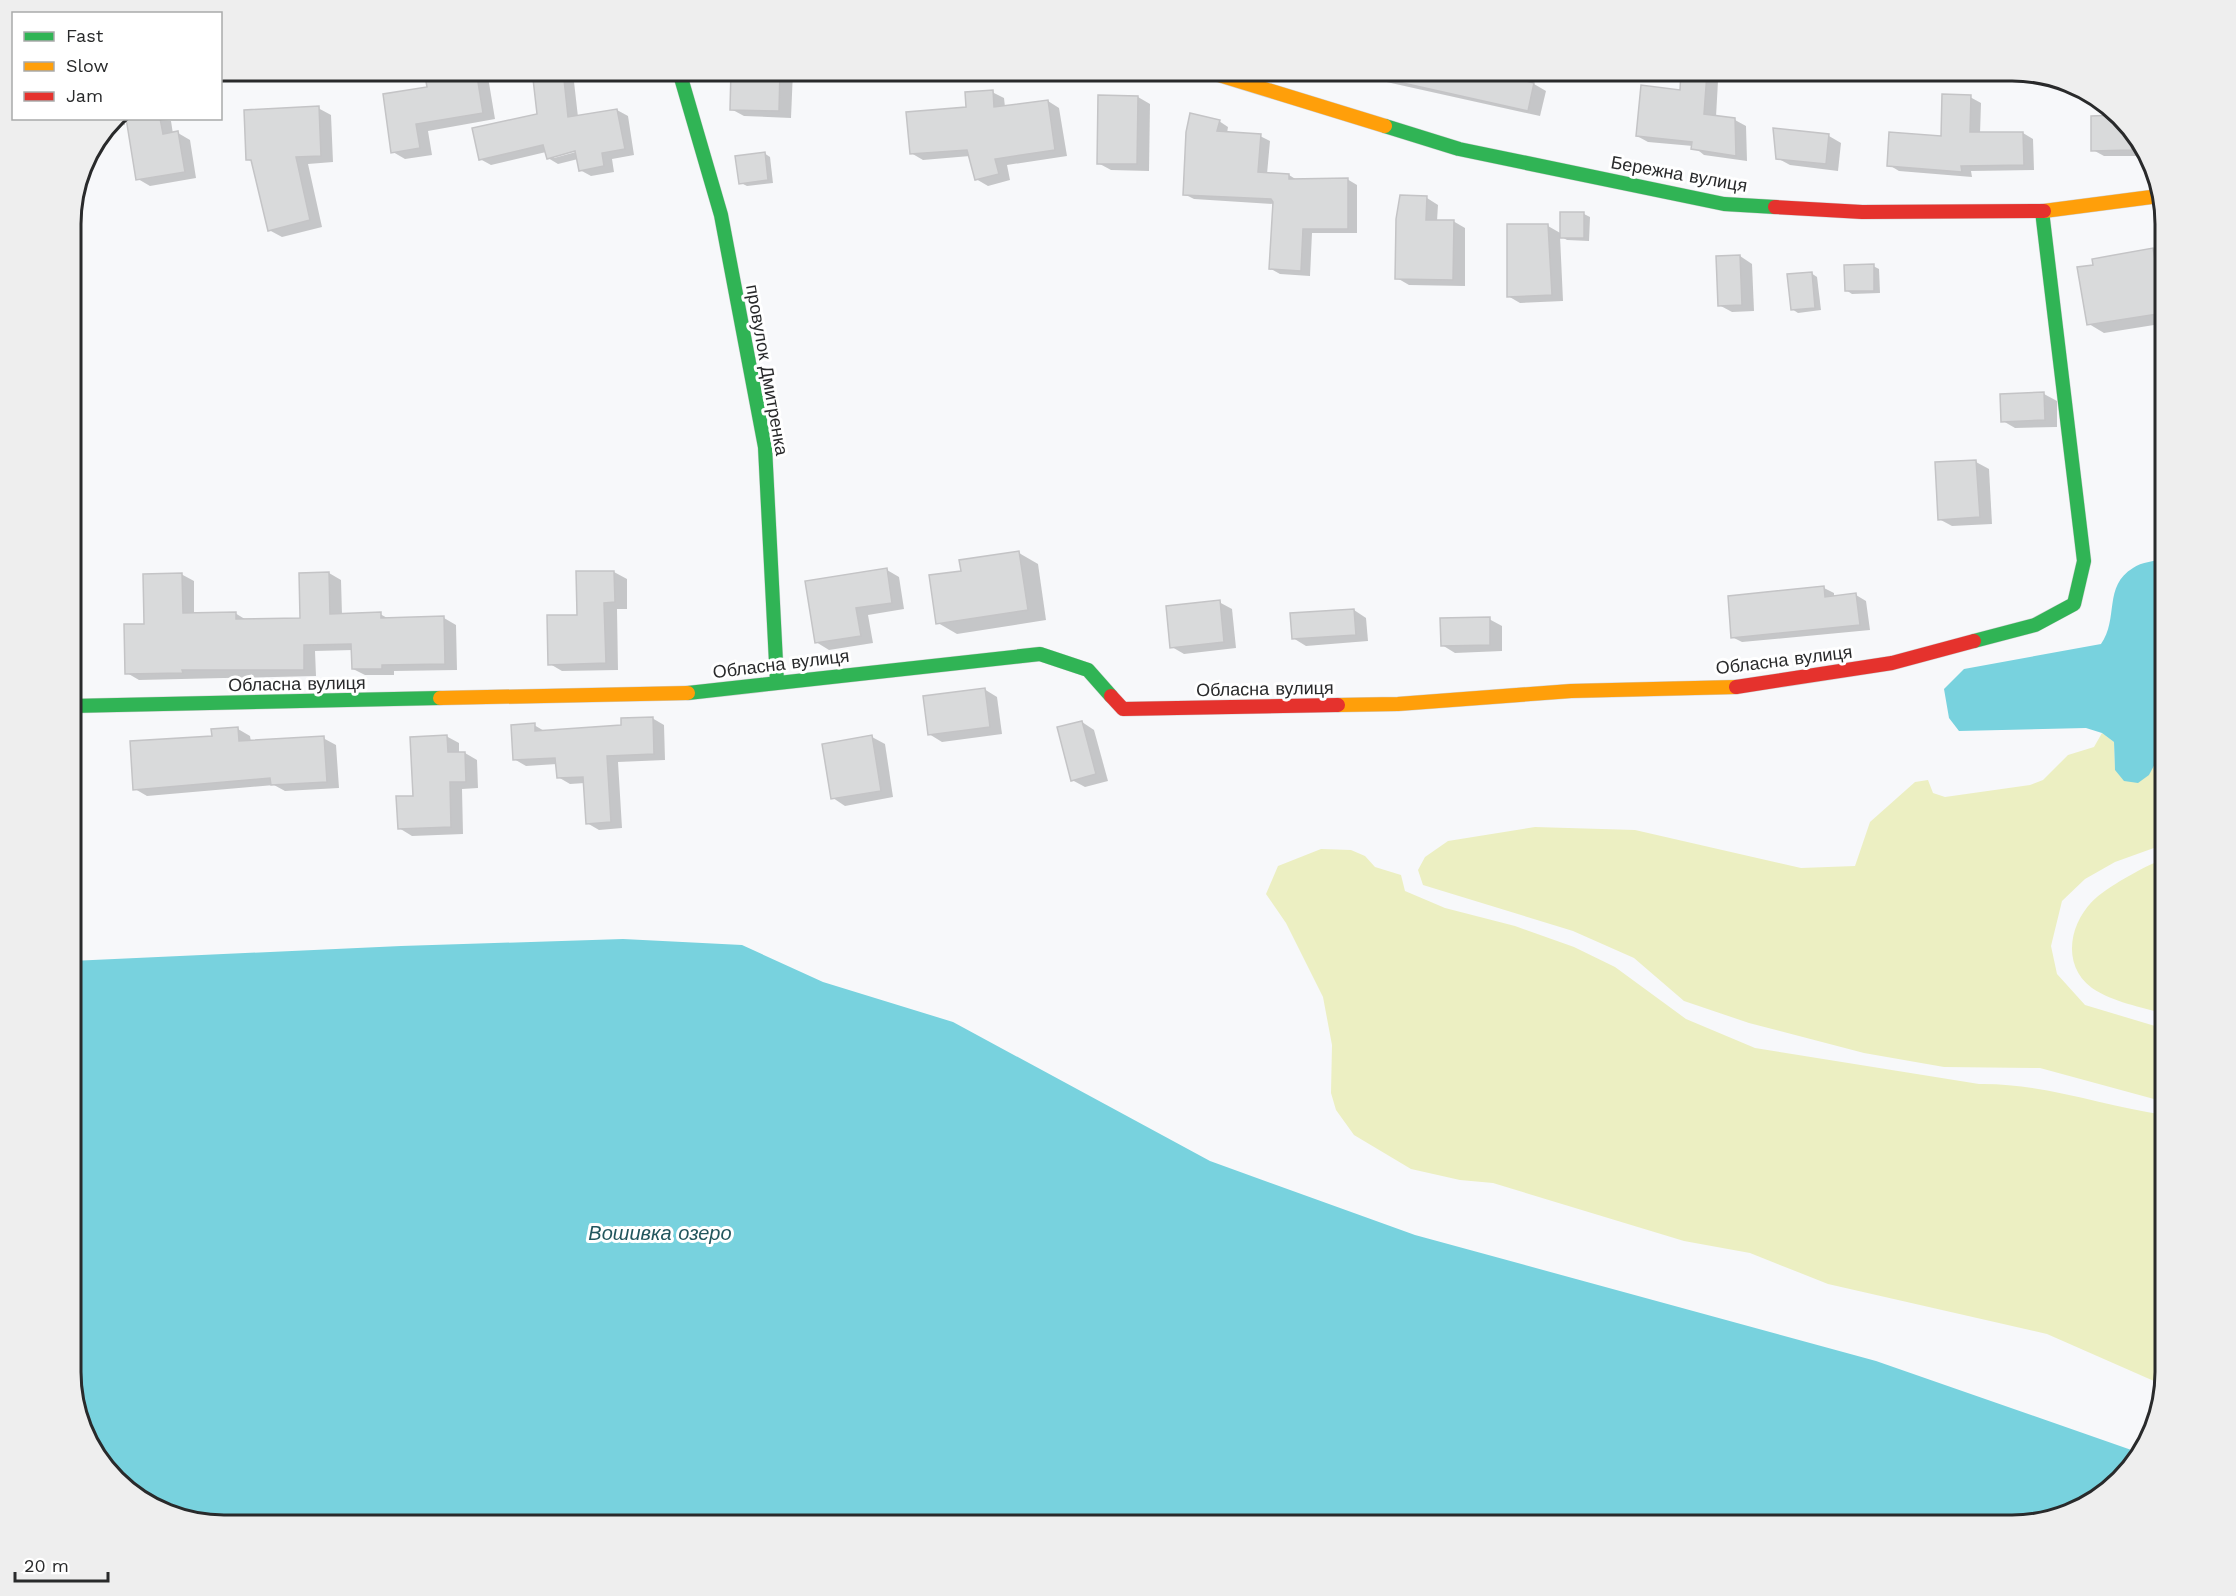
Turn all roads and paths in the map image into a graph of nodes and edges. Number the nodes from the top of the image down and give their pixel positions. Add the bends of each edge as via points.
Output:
1 (682, 81) edge
2 (1241, 81) edge
3 (2152, 197) edge
4 (2042, 212) junction
5 (777, 682) junction
6 (81, 706) edge

1 - 5 street, провулок Дмитренка via 721,215 765,447
2 - 4 street, Бережна вулиця via 1459,149 1724,204 1862,212
3 - 4 street, Бережна вулиця
4 - 5 street, Обласна вулиця via 2084,561 2074,604 2035,625 1892,663 1742,687 1571,691 1398,704 1124,709 1088,670 1040,654
5 - 6 street, Обласна вулиця via 689,693

